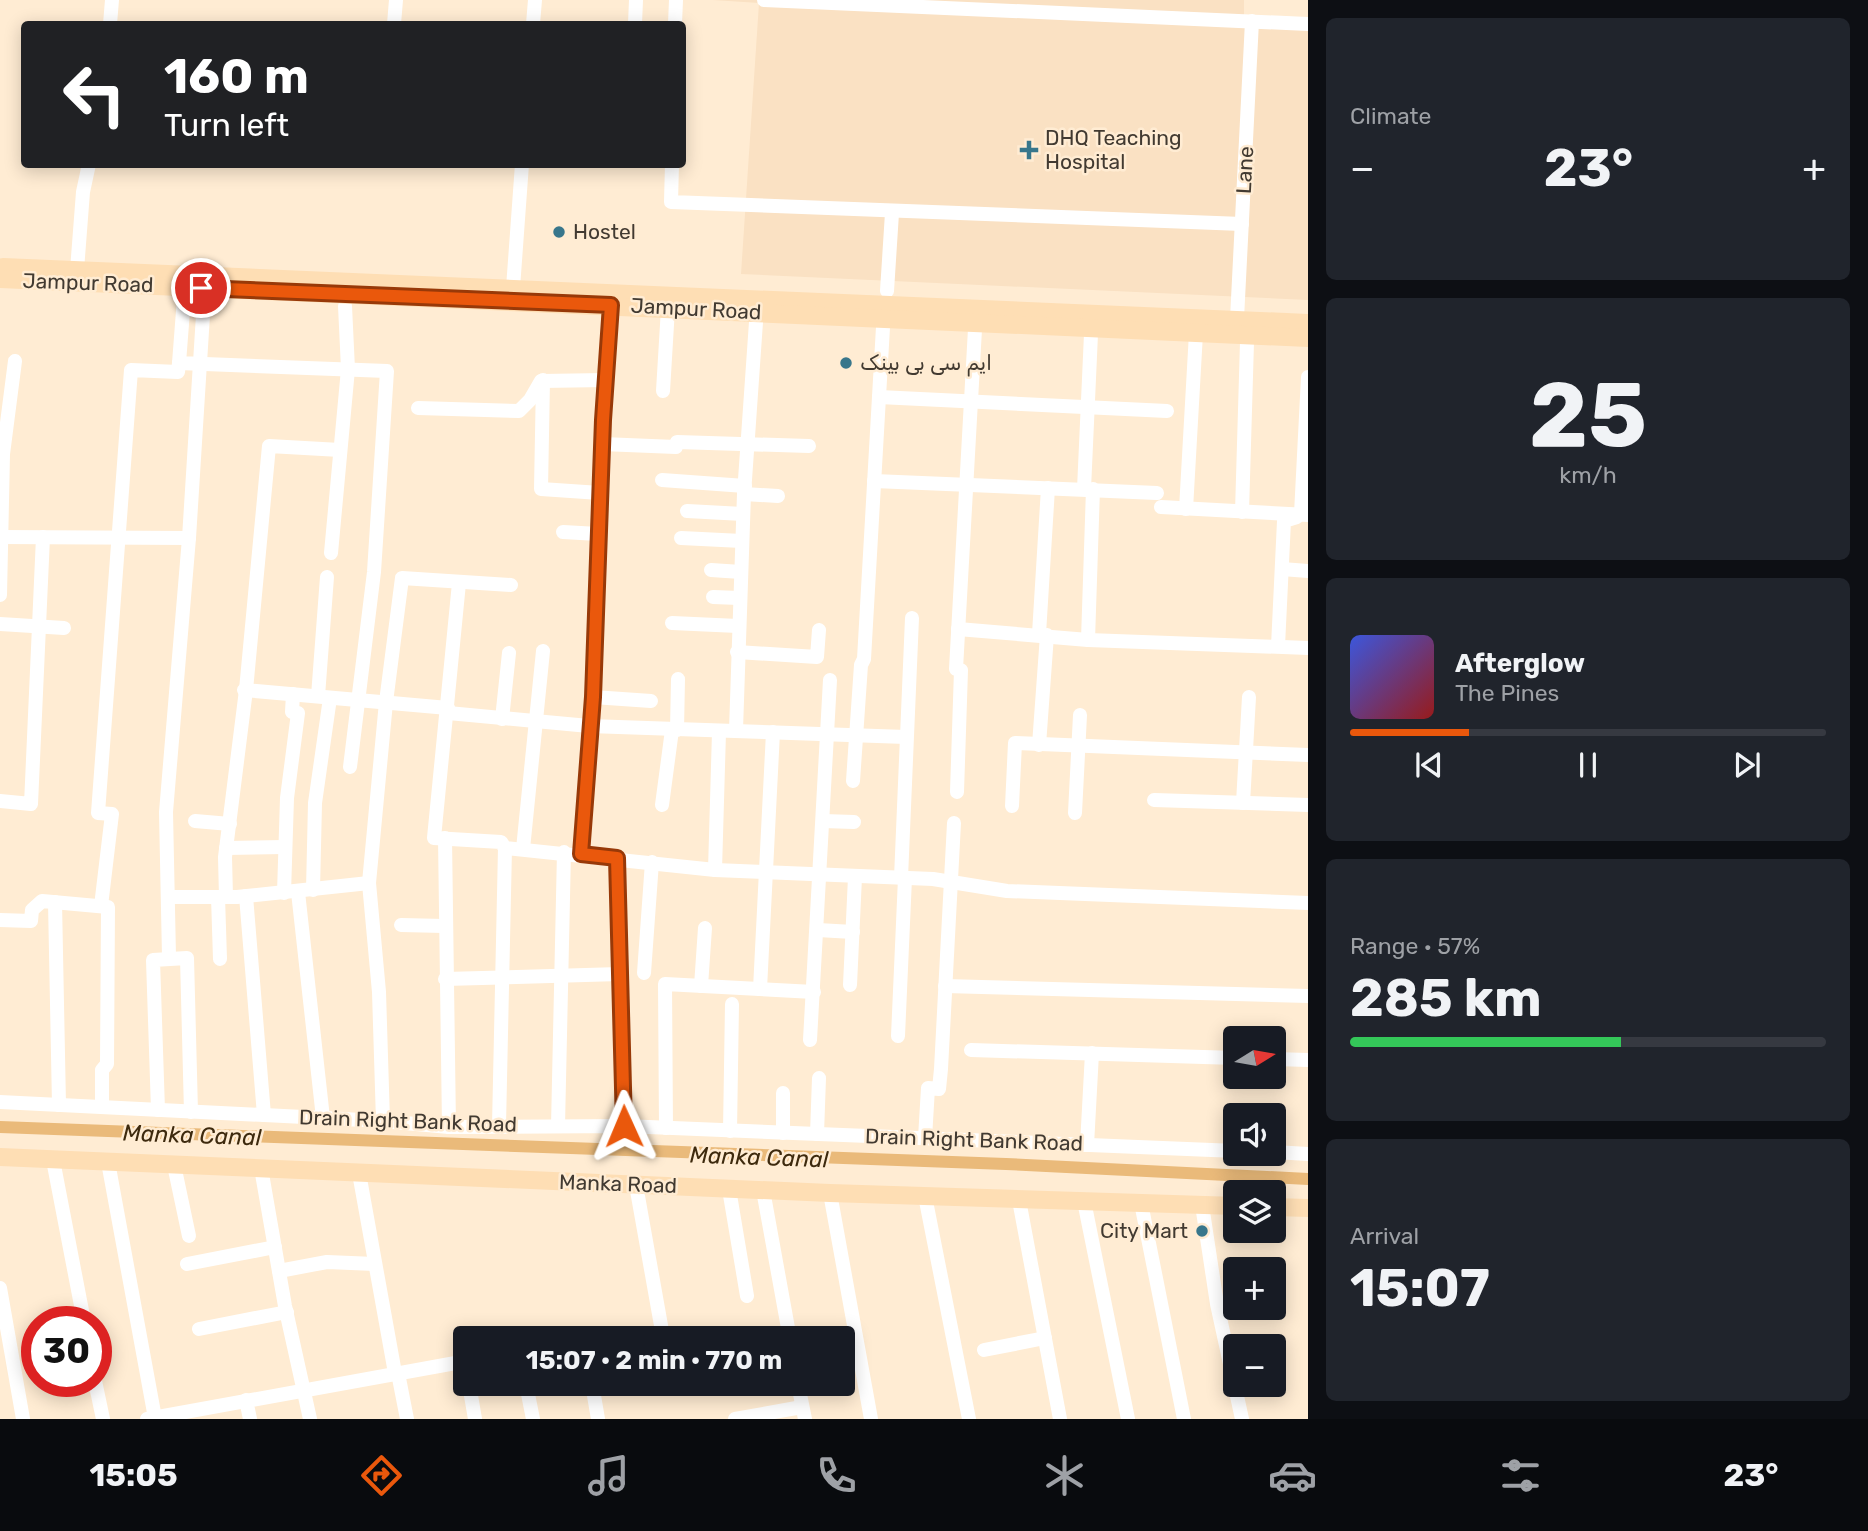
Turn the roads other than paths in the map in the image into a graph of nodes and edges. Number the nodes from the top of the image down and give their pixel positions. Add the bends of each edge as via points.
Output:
1 (112, 0) edge
2 (396, 0) edge
3 (535, 0) edge
4 (636, 0) edge
5 (676, 0) edge
6 (764, 0) edge
7 (110, 21) edge
8 (394, 21) edge
9 (533, 21) edge
10 (635, 21) edge
11 (675, 21) edge
12 (1252, 21) junction
13 (1308, 24) edge
14 (88, 168) edge
15 (522, 168) edge
16 (672, 168) edge
17 (892, 213) junction
18 (1242, 224) junction
19 (0, 267) edge
20 (77, 270) junction
21 (0, 279) edge
22 (513, 288) junction
23 (887, 291) dead end
24 (184, 298) dead end
25 (204, 299) dead end
26 (611, 305) junction
27 (345, 306) dead end
28 (668, 308) junction
29 (756, 322) dead end
30 (1308, 323) edge
31 (883, 327) dead end
32 (1242, 327) junction
33 (975, 329) dead end
34 (1196, 332) junction
35 (1091, 334) dead end
36 (1308, 338) edge
37 (15, 361) dead end
38 (179, 363) junction
39 (200, 364) junction
40 (348, 369) junction
41 (1308, 377) edge
42 (544, 380) junction
43 (606, 380) junction
44 (663, 390) dead end
45 (879, 397) junction
46 (971, 402) junction
47 (418, 408) dead end
48 (1087, 408) junction
49 (1167, 411) dead end
50 (602, 444) junction
51 (748, 445) junction
52 (809, 446) dead end
53 (340, 450) junction
54 (662, 480) dead end
55 (874, 481) junction
56 (967, 487) junction
57 (1048, 488) junction
58 (1089, 489) junction
59 (744, 490) junction
60 (600, 493) junction
61 (778, 496) dead end
62 (1186, 509) junction
63 (687, 512) dead end
64 (1242, 512) junction
65 (743, 514) junction
66 (1305, 514) edge
67 (562, 532) dead end
68 (598, 534) junction
69 (2, 537) edge
70 (43, 537) junction
71 (119, 538) junction
72 (189, 538) junction
73 (681, 538) dead end
74 (742, 541) junction
75 (331, 553) dead end
76 (1282, 569) junction
77 (711, 570) dead end
78 (1308, 571) edge
79 (741, 572) junction
80 (327, 577) dead end
81 (459, 583) junction
82 (511, 585) dead end
83 (0, 595) edge
84 (713, 597) dead end
85 (739, 598) junction
86 (912, 618) dead end
87 (672, 623) dead end
88 (0, 625) edge
89 (39, 626) junction
90 (738, 626) junction
91 (64, 628) dead end
92 (958, 629) junction
93 (818, 630) dead end
94 (1043, 635) junction
95 (1088, 640) junction
96 (1278, 646) junction
97 (1308, 648) edge
98 (543, 651) dead end
99 (737, 652) junction
100 (509, 653) dead end
101 (678, 679) dead end
102 (830, 681) dead end
103 (245, 690) junction
104 (293, 694) junction
105 (324, 697) junction
106 (593, 697) junction
107 (1249, 697) dead end
108 (359, 700) junction
109 (651, 701) dead end
110 (386, 702) junction
111 (448, 711) junction
112 (1080, 715) dead end
113 (502, 719) junction
114 (535, 723) junction
115 (589, 726) junction
116 (675, 730) junction
117 (736, 730) junction
118 (719, 732) junction
119 (773, 732) junction
120 (826, 734) junction
121 (856, 735) junction
122 (906, 737) junction
123 (1039, 744) junction
124 (1079, 747) junction
125 (1246, 753) junction
126 (1308, 755) edge
127 (351, 767) dead end
128 (853, 781) dead end
129 (957, 792) dead end
130 (1154, 800) dead end
131 (0, 801) edge
132 (1243, 803) junction
133 (662, 805) dead end
134 (1308, 805) edge
135 (1012, 806) dead end
136 (1075, 813) dead end
137 (195, 821) dead end
138 (823, 821) junction
139 (854, 822) dead end
140 (954, 823) dead end
141 (230, 824) junction
142 (445, 838) junction
143 (284, 847) junction
144 (226, 848) junction
145 (505, 848) junction
146 (523, 849) junction
147 (564, 852) junction
148 (581, 854) junction
149 (617, 858) junction
150 (652, 862) junction
151 (716, 870) junction
152 (765, 872) junction
153 (821, 876) junction
154 (855, 877) junction
155 (903, 878) junction
156 (950, 882) junction
157 (369, 883) junction
158 (298, 892) junction
159 (246, 896) junction
160 (169, 897) junction
161 (222, 897) junction
162 (55, 902) junction
163 (1308, 903) edge
164 (101, 906) junction
165 (0, 920) edge
166 (401, 925) dead end
167 (444, 926) junction
168 (705, 928) dead end
169 (818, 930) junction
170 (853, 932) junction
171 (169, 957) junction
172 (220, 959) dead end
173 (644, 973) dead end
174 (620, 974) junction
175 (561, 976) junction
176 (500, 978) junction
177 (445, 979) junction
178 (850, 985) dead end
179 (701, 986) junction
180 (945, 986) junction
181 (760, 989) junction
182 (814, 992) junction
183 (1308, 996) edge
184 (732, 1004) dead end
185 (898, 1036) dead end
186 (810, 1040) dead end
187 (971, 1050) dead end
188 (1092, 1053) junction
189 (1223, 1058) edge
190 (1286, 1059) edge
191 (1308, 1060) edge
192 (819, 1079) dead end
193 (783, 1093) dead end
194 (0, 1102) edge
195 (59, 1105) junction
196 (102, 1107) junction
197 (158, 1110) junction
198 (191, 1112) junction
199 (264, 1115) junction
200 (323, 1118) junction
201 (383, 1121) junction
202 (499, 1126) junction
203 (558, 1126) junction
204 (624, 1126) junction
205 (449, 1128) junction
206 (666, 1128) junction
207 (730, 1130) junction
208 (783, 1133) junction
209 (817, 1134) junction
210 (925, 1138) junction
211 (1087, 1145) junction
212 (1223, 1150) edge
213 (1286, 1153) edge
214 (1308, 1154) edge
215 (0, 1157) edge
216 (52, 1160) junction
217 (108, 1162) junction
218 (174, 1165) junction
219 (261, 1168) junction
220 (359, 1173) junction
221 (636, 1185) junction
222 (729, 1189) junction
223 (763, 1190) junction
224 (830, 1193) junction
225 (926, 1196) junction
226 (1019, 1200) junction
227 (1084, 1201) junction
228 (1141, 1203) junction
229 (1202, 1205) junction
230 (1223, 1206) edge
231 (1286, 1207) edge
232 (1308, 1208) edge
233 (189, 1236) dead end
234 (275, 1247) junction
235 (187, 1264) dead end
236 (375, 1264) junction
237 (279, 1271) junction
238 (0, 1289) edge
239 (747, 1296) dead end
240 (81, 1306) edge
241 (287, 1312) junction
242 (661, 1326) edge
243 (788, 1326) edge
244 (199, 1329) dead end
245 (1045, 1338) junction
246 (984, 1350) dead end
247 (453, 1363) edge
248 (397, 1373) junction
249 (304, 1391) junction
250 (471, 1396) edge
251 (528, 1396) edge
252 (594, 1396) edge
253 (98, 1397) edge
254 (246, 1401) junction
255 (804, 1413) edge
256 (170, 1417) edge
257 (151, 1418) edge
258 (23, 1419) edge
259 (103, 1419) edge
260 (250, 1419) edge
261 (310, 1419) edge
262 (407, 1419) edge
263 (475, 1419) edge
264 (533, 1419) edge
265 (598, 1419) edge
266 (741, 1419) edge
267 (871, 1419) edge
268 (969, 1419) edge
269 (1060, 1419) edge
270 (1128, 1419) edge
271 (1184, 1419) edge
272 (1242, 1419) edge

1 - 7 street
2 - 8 street
3 - 9 street
4 - 10 street
5 - 11 street
6 - 12 street
12 - 13 street
12 - 18 street, Lane
14 - 20 street
15 - 22 street
16 - 17 street via 671,202
17 - 18 street
17 - 23 street
18 - 32 street, Lane
19 - 20 main road, Jampur Road
20 - 22 main road, Jampur Road
21 - 26 main road, Jampur Road
22 - 32 main road, Jampur Road
24 - 38 street
25 - 39 street
26 - 28 main road, Jampur Road
26 - 43 street
27 - 40 street
28 - 34 main road, Jampur Road
28 - 44 street
29 - 51 street
30 - 32 main road, Jampur Road
31 - 45 street
32 - 34 main road, Jampur Road
32 - 36 main road, Jampur Road
32 - 64 street, Lane
33 - 46 street
34 - 62 street
35 - 48 street
37 - 69 street via 3,454
38 - 39 street
38 - 71 street via 177,372 131,370
39 - 40 street
39 - 72 street
40 - 53 street
40 - 108 street via 387,371 374,572
41 - 66 street
42 - 43 street
42 - 47 street via 520,411
42 - 60 street via 541,489
43 - 50 street
45 - 46 street
45 - 55 street
46 - 48 street
46 - 56 street
48 - 49 street
48 - 58 street
50 - 51 street
50 - 60 street
51 - 52 street
51 - 59 street
53 - 75 street
53 - 103 street via 269,446
54 - 59 street
55 - 56 street
55 - 121 street
56 - 57 street
56 - 92 street
57 - 58 street
57 - 94 street
58 - 62 street
58 - 95 street
59 - 61 street
59 - 65 street
60 - 68 street
62 - 64 street
63 - 65 street
64 - 66 street
65 - 74 street
66 - 76 street via 1284,521
67 - 68 street
68 - 106 street
69 - 70 street
69 - 83 street
70 - 71 street
70 - 89 street
71 - 72 street
71 - 164 street via 98,813 112,814
72 - 160 street via 166,812
73 - 74 street
74 - 79 street
76 - 78 street
76 - 96 street
77 - 79 street
79 - 85 street
80 - 105 street
81 - 82 street
81 - 110 street via 402,579
81 - 111 street
84 - 85 street
85 - 90 street
86 - 122 street
87 - 90 street
88 - 89 street
89 - 91 street
89 - 131 street via 31,804
90 - 99 street
92 - 94 street
92 - 129 street
93 - 99 street via 817,657
94 - 95 street
94 - 123 street
95 - 96 street
96 - 97 street
98 - 114 street
99 - 117 street
100 - 113 street
101 - 116 street
102 - 120 street
103 - 104 street
103 - 141 street
104 - 105 street
104 - 143 street via 292,712 298,713
105 - 108 street
105 - 158 street via 315,803
106 - 109 street
106 - 115 street
107 - 125 street
108 - 110 street
108 - 127 street
110 - 111 street
110 - 157 street
111 - 113 street
111 - 142 street via 434,838
112 - 124 street
113 - 114 street
114 - 115 street
114 - 146 street
115 - 116 street
115 - 148 street
116 - 118 street
116 - 133 street
117 - 118 street
117 - 119 street
118 - 151 street
119 - 120 street
119 - 152 street
120 - 121 street
120 - 138 street
121 - 122 street
121 - 128 street
122 - 155 street
123 - 124 street
123 - 135 street via 1015,743
124 - 125 street
124 - 136 street
125 - 126 street
125 - 132 street
130 - 132 street
132 - 134 street
137 - 141 street
138 - 139 street
138 - 153 street
140 - 156 street
141 - 144 street
142 - 145 street via 501,842
142 - 167 street
143 - 144 street
143 - 158 street
144 - 161 street
145 - 146 street
145 - 176 street
146 - 147 street
147 - 148 street
147 - 175 street
148 - 149 street
149 - 150 street
149 - 174 street
150 - 151 street
150 - 173 street
151 - 152 street
152 - 153 street
152 - 181 street
153 - 154 street
153 - 169 street
154 - 155 street
154 - 170 street
155 - 156 street
155 - 185 street
156 - 163 street via 1007,891
156 - 180 street
157 - 158 street
157 - 201 street via 379,992
158 - 159 street
158 - 200 street
159 - 161 street
159 - 199 street
160 - 161 street
160 - 171 street
161 - 172 street
162 - 164 street
162 - 165 street via 42,901 35,906 32,921
162 - 195 street
164 - 196 street via 108,907 107,1063 102,1070
166 - 167 street
167 - 177 street
168 - 179 street
169 - 170 street
169 - 182 street
170 - 178 street
171 - 197 street via 153,960
171 - 198 street via 187,958
174 - 175 street
174 - 204 street
175 - 176 street
175 - 203 street
176 - 177 street
176 - 202 street
177 - 205 street
179 - 181 street
179 - 206 street via 665,984
180 - 183 street
180 - 210 street via 939,1089 928,1088
181 - 182 street
182 - 186 street
184 - 207 street
187 - 188 street
188 - 189 street
188 - 211 street
190 - 191 street
192 - 209 street
193 - 208 street
194 - 195 street, Drain Right Bank Road
195 - 196 street, Drain Right Bank Road
196 - 197 street, Drain Right Bank Road
197 - 198 street, Drain Right Bank Road
198 - 199 street, Drain Right Bank Road
199 - 200 street, Drain Right Bank Road
200 - 201 street, Drain Right Bank Road
201 - 205 street, Drain Right Bank Road
202 - 203 street, Drain Right Bank Road
202 - 205 street, Drain Right Bank Road
203 - 204 street, Drain Right Bank Road
204 - 206 street, Drain Right Bank Road
206 - 207 street, Drain Right Bank Road
207 - 208 street, Drain Right Bank Road
208 - 209 street, Drain Right Bank Road
209 - 210 street, Drain Right Bank Road
210 - 211 street, Drain Right Bank Road
211 - 212 street, Drain Right Bank Road
213 - 214 street
215 - 216 main road, Manka Road
216 - 217 main road, Manka Road
216 - 240 street
217 - 218 main road, Manka Road
217 - 257 street
218 - 219 main road, Manka Road
218 - 233 street
219 - 220 main road, Manka Road
219 - 234 street
220 - 221 main road, Manka Road
220 - 236 street
221 - 222 main road, Manka Road
221 - 242 street
222 - 223 main road, Manka Road
222 - 239 street
223 - 224 main road, Manka Road
223 - 243 street
224 - 225 main road, Manka Road
224 - 267 street
225 - 226 main road, Manka Road
225 - 268 street
226 - 227 main road, Manka Road
226 - 245 street
227 - 228 main road, Manka Road
227 - 270 street
228 - 229 main road, Manka Road
228 - 271 street
229 - 230 main road, Manka Road
229 - 272 street
231 - 232 main road
234 - 235 street
234 - 237 street
236 - 237 street via 327,1262
236 - 248 street
237 - 241 street
238 - 258 street
241 - 244 street
241 - 249 street
245 - 246 street
245 - 269 street
247 - 248 street
248 - 249 street
248 - 262 street
249 - 254 street
249 - 261 street
250 - 263 street
251 - 264 street
252 - 265 street
253 - 259 street
254 - 256 street
254 - 260 street
255 - 266 street
256 - 257 street

